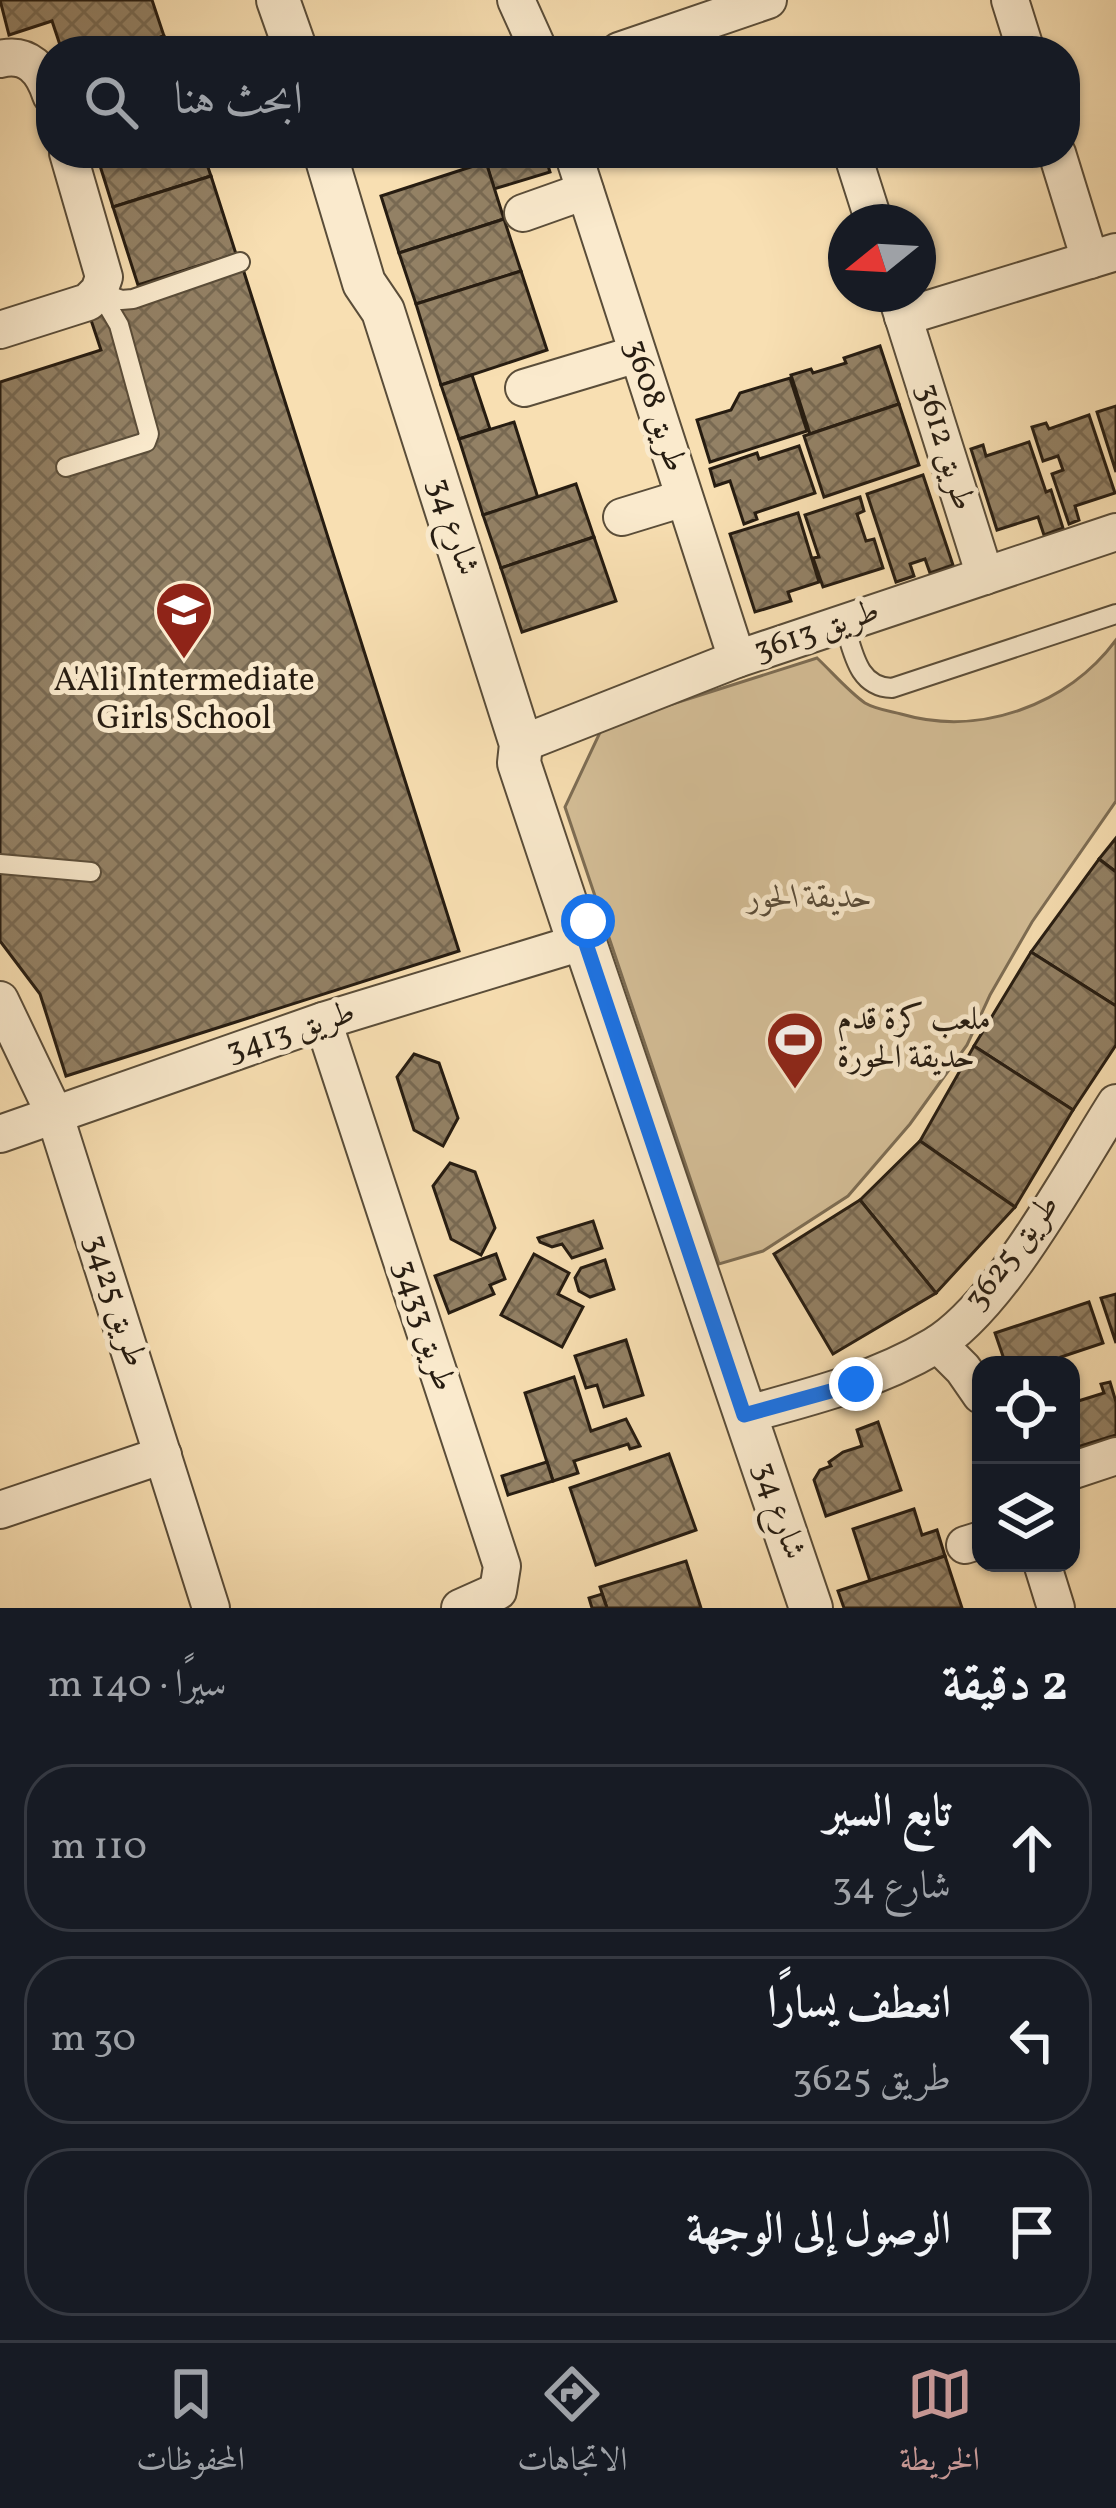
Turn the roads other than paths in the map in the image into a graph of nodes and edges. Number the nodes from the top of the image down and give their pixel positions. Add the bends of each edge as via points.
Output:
1 (278, 0) edge
2 (517, 0) edge
3 (768, 0) edge
4 (1010, 0) edge
5 (291, 36) edge
6 (533, 36) edge
7 (663, 36) edge
8 (1021, 36) edge
9 (0, 59) edge
10 (36, 68) edge
11 (72, 168) edge
12 (330, 168) edge
13 (344, 168) edge
14 (578, 168) edge
15 (857, 168) edge
16 (1065, 168) edge
17 (585, 191) junction
18 (868, 204) edge
19 (524, 213) dead end
20 (1103, 256) edge
21 (240, 262) dead end
22 (99, 291) junction
23 (936, 297) edge
24 (383, 310) junction
25 (902, 312) edge
26 (0, 330) edge
27 (637, 354) junction
28 (524, 388) dead end
29 (66, 467) dead end
30 (684, 498) junction
31 (622, 518) dead end
32 (1116, 532) edge
33 (985, 576) junction
34 (1116, 614) edge
35 (844, 623) junction
36 (737, 659) junction
37 (521, 744) junction
38 (0, 864) edge
39 (92, 872) dead end
40 (584, 939) junction
41 (0, 1000) edge
42 (323, 1021) junction
43 (1116, 1103) edge
44 (54, 1113) junction
45 (0, 1134) edge
46 (938, 1344) junction
47 (972, 1384) edge
48 (744, 1415) junction
49 (163, 1455) junction
50 (1116, 1456) edge
51 (1080, 1468) edge
52 (0, 1510) edge
53 (1045, 1572) edge
54 (211, 1608) edge
55 (460, 1608) edge
56 (811, 1608) edge
57 (1056, 1608) edge

1 - 5 street
2 - 6 street
3 - 7 street
4 - 8 street
9 - 10 street
11 - 22 street via 104,277
12 - 24 street, شارع 34 via 368,294
13 - 24 street, شارع 34 via 387,289
14 - 17 street, طريق 3608
15 - 18 street
16 - 20 street, طريق 3612
17 - 19 street
17 - 27 street, طريق 3608
20 - 23 street, طريق 3612
21 - 22 lane via 133,299
22 - 26 street via 88,302
22 - 29 lane via 119,325 149,434 146,442
24 - 37 street, شارع 34
25 - 33 street, طريق 3612
27 - 28 street
27 - 30 street, طريق 3608
30 - 31 street
30 - 36 street, طريق 3608
32 - 33 street, طريق 3613
33 - 35 street, طريق 3613
34 - 35 lane via 892,688 864,677
35 - 36 street, طريق 3613
36 - 37 street, طريق 3613
37 - 40 street, شارع 34 via 540,765 586,912
38 - 39 lane
40 - 42 street, طريق 3413
40 - 48 street, شارع 34
41 - 44 street, طريق 3425
42 - 44 street, طريق 3413
42 - 55 street, طريق 3433 via 502,1566 498,1591
43 - 46 street, طريق 3625 via 1019,1256
44 - 45 street, طريق 3413
44 - 49 street, طريق 3425
46 - 47 street
46 - 48 street, طريق 3625 via 856,1384
48 - 56 street, شارع 34
49 - 52 street
49 - 54 street, طريق 3425
50 - 51 street
53 - 57 street

